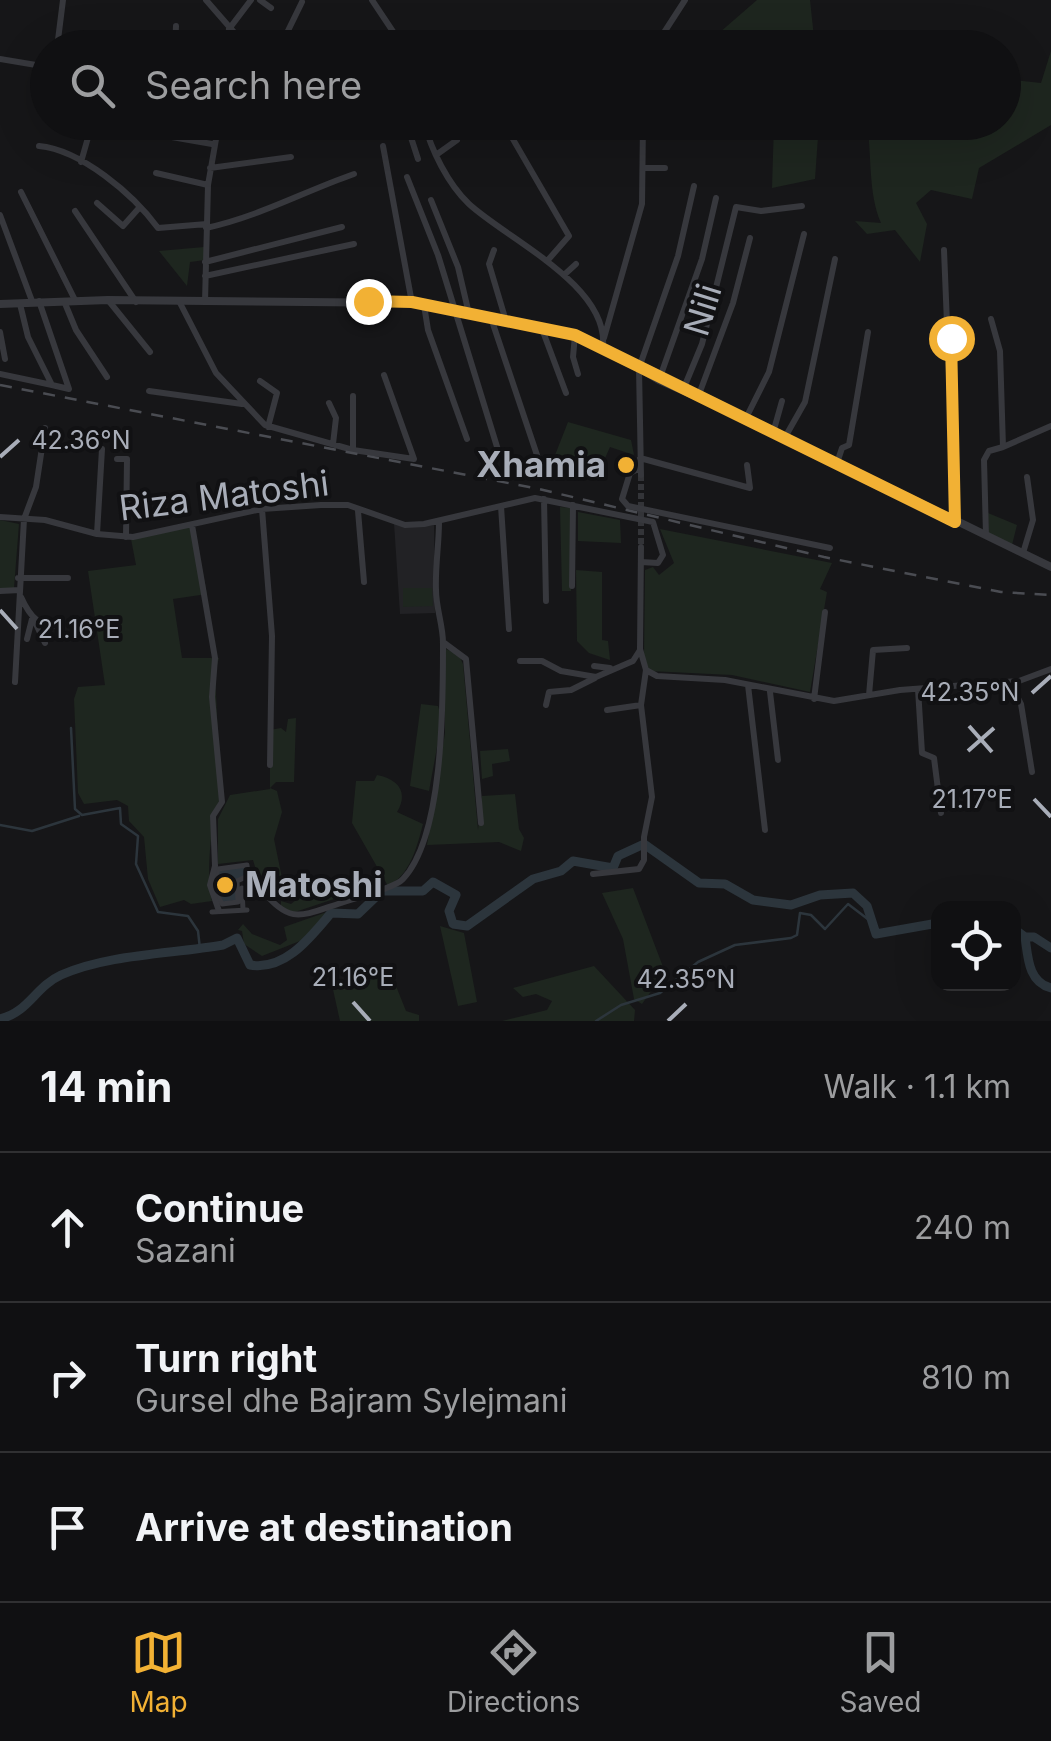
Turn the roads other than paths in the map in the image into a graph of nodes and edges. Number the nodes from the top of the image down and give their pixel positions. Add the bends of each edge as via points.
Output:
1 (63, 0) edge
2 (206, 0) edge
3 (260, 0) edge
4 (372, 0) edge
5 (685, 0) edge
6 (250, 1) edge
7 (302, 2) edge
8 (271, 8) dead end
9 (176, 26) dead end
10 (230, 29) joint
11 (59, 30) edge
12 (176, 30) edge
13 (288, 30) edge
14 (392, 30) edge
15 (666, 30) edge
16 (0, 59) edge
17 (30, 64) edge
18 (87, 140) edge
19 (189, 140) edge
20 (213, 140) edge
21 (412, 140) edge
22 (431, 140) edge
23 (458, 140) dead end
24 (514, 140) edge
25 (644, 140) edge
26 (212, 144) junction
27 (39, 146) dead end
28 (382, 146) dead end
29 (436, 155) junction
30 (292, 157) dead end
31 (418, 160) dead end
32 (81, 162) junction
33 (210, 168) junction
34 (645, 168) junction
35 (664, 168) dead end
36 (156, 173) dead end
37 (354, 174) dead end
38 (407, 177) dead end
39 (208, 185) junction
40 (694, 186) dead end
41 (21, 192) dead end
42 (716, 198) dead end
43 (431, 200) dead end
44 (97, 203) dead end
45 (802, 206) dead end
46 (139, 208) junction
47 (75, 211) dead end
48 (0, 214) edge
49 (206, 226) junction
50 (342, 227) dead end
51 (804, 234) dead end
52 (750, 238) dead end
53 (354, 244) dead end
54 (494, 250) dead end
55 (944, 250) dead end
56 (835, 259) dead end
57 (548, 260) junction
58 (206, 262) junction
59 (576, 264) dead end
60 (564, 275) junction
61 (205, 276) junction
62 (76, 300) junction
63 (108, 300) junction
64 (35, 301) junction
65 (64, 301) junction
66 (179, 301) junction
67 (205, 302) junction
68 (412, 302) junction
69 (137, 303) junction
70 (0, 304) edge
71 (20, 304) junction
72 (424, 305) junction
73 (454, 312) junction
74 (469, 314) junction
75 (491, 318) junction
76 (990, 319) dead end
77 (506, 321) junction
78 (542, 329) junction
79 (0, 332) edge
80 (868, 332) dead end
81 (575, 335) junction
82 (604, 343) junction
83 (150, 352) dead end
84 (5, 359) dead end
85 (639, 368) junction
86 (0, 374) edge
87 (384, 374) dead end
88 (578, 374) dead end
89 (107, 377) dead end
90 (260, 380) dead end
91 (659, 380) junction
92 (52, 385) junction
93 (682, 390) junction
94 (149, 392) dead end
95 (566, 393) dead end
96 (354, 396) dead end
97 (698, 396) junction
98 (782, 401) dead end
99 (243, 404) junction
100 (329, 404) dead end
101 (746, 418) junction
102 (268, 426) junction
103 (1051, 426) edge
104 (45, 428) dead end
105 (772, 434) junction
106 (467, 439) dead end
107 (784, 440) junction
108 (334, 444) junction
109 (1003, 447) junction
110 (102, 449) dead end
111 (352, 450) junction
112 (498, 450) dead end
113 (640, 458) junction
114 (118, 459) dead end
115 (540, 464) dead end
116 (836, 464) junction
117 (747, 466) dead end
118 (1027, 477) dead end
119 (544, 499) junction
120 (573, 505) junction
121 (501, 506) junction
122 (262, 510) junction
123 (358, 510) junction
124 (0, 517) edge
125 (24, 519) junction
126 (438, 522) junction
127 (955, 522) junction
128 (192, 525) junction
129 (96, 534) junction
130 (986, 536) junction
131 (126, 537) junction
132 (641, 547) tunnel mouth
133 (830, 548) dead end
134 (1023, 553) junction
135 (641, 562) junction
136 (1051, 567) edge
137 (18, 578) junction
138 (68, 578) dead end
139 (364, 582) dead end
140 (572, 586) dead end
141 (0, 591) edge
142 (20, 593) junction
143 (546, 601) dead end
144 (825, 612) dead end
145 (32, 617) junction
146 (61, 626) dead end
147 (509, 628) dead end
148 (27, 639) dead end
149 (45, 642) dead end
150 (444, 642) junction
151 (906, 648) dead end
152 (640, 649) junction
153 (520, 661) dead end
154 (631, 662) junction
155 (594, 666) dead end
156 (644, 666) junction
157 (610, 668) junction
158 (1051, 668) edge
159 (596, 677) junction
160 (15, 682) dead end
161 (1010, 682) junction
162 (748, 685) junction
163 (918, 689) junction
164 (770, 691) junction
165 (868, 695) junction
166 (814, 699) junction
167 (642, 705) junction
168 (546, 706) dead end
169 (607, 710) dead end
170 (778, 760) dead end
171 (270, 765) dead end
172 (1032, 772) dead end
173 (941, 814) dead end
174 (481, 823) dead end
175 (766, 830) dead end
176 (592, 874) dead end
177 (241, 888) junction
178 (262, 890) dead end
179 (230, 908) junction
180 (215, 912) joint
181 (298, 916) junction
182 (291, 922) dead end

1 - 11 street
2 - 10 street
3 - 8 street
4 - 14 street
5 - 15 street
6 - 10 street
7 - 13 street
9 - 12 street
16 - 17 street
18 - 32 street
19 - 26 street
20 - 26 street
21 - 31 street
22 - 29 street
23 - 29 street
24 - 57 street via 570,236
25 - 34 street
26 - 33 street
27 - 32 street via 60,148
28 - 68 street
29 - 57 street via 469,204
30 - 33 street
32 - 46 street
33 - 39 street
34 - 35 street
34 - 82 street via 642,204
36 - 39 street
37 - 49 street via 298,199
38 - 73 street
39 - 49 street
40 - 85 street
41 - 62 street
42 - 91 street
43 - 74 street
44 - 46 street via 124,226
45 - 93 street via 736,207 702,344
46 - 49 street via 158,228
47 - 69 street
48 - 64 street
49 - 58 street
50 - 58 street
51 - 101 street via 768,372
52 - 97 street, Nili
53 - 61 street
54 - 77 street via 489,264
55 - 127 street
56 - 107 street via 805,402
57 - 60 street
58 - 61 street
59 - 60 street
60 - 82 street via 594,312
61 - 67 street
62 - 63 street
62 - 65 street
63 - 69 street
63 - 83 street
64 - 65 street
64 - 71 street
64 - 92 street via 69,389
65 - 89 street
66 - 67 street
66 - 69 street
66 - 99 street via 216,372
67 - 68 street
68 - 72 street
70 - 71 street
71 - 92 street
72 - 73 street
72 - 106 street
73 - 74 street
73 - 112 street
74 - 75 street
75 - 77 street
75 - 115 street
76 - 109 street via 1000,352
77 - 78 street
78 - 81 street
78 - 95 street
79 - 84 street
80 - 116 street via 850,445
81 - 82 street
81 - 88 street
82 - 85 street
85 - 91 street
85 - 113 street
86 - 92 street
87 - 111 street via 414,459
90 - 102 street via 278,393
91 - 93 street
93 - 97 street
94 - 99 street
96 - 111 street
97 - 101 street
98 - 105 street
99 - 102 street
100 - 108 street via 336,418
101 - 105 street
102 - 108 street
103 - 109 street
104 - 125 street
105 - 107 street
107 - 116 street
108 - 111 street
109 - 130 street via 984,460
110 - 129 street, Riza Matoshi
113 - 117 street via 750,488
113 - 133 street via 641,472 628,476 622,499 628,506
114 - 131 street via 127,460
116 - 127 street
118 - 134 street via 1033,520
119 - 120 street, Riza Matoshi
119 - 121 street, Riza Matoshi
119 - 143 street
120 - 135 street, Riza Matoshi via 653,522 663,555 658,563
120 - 140 street
121 - 126 street, Riza Matoshi
121 - 147 street
122 - 123 street, Riza Matoshi
122 - 128 street, Riza Matoshi
122 - 171 street via 272,636
123 - 126 street, Riza Matoshi via 406,525
123 - 139 street, Riza Matoshi
124 - 125 street, Riza Matoshi
125 - 129 street, Riza Matoshi
125 - 137 street
126 - 150 street via 436,591
127 - 130 street
128 - 131 street, Riza Matoshi
128 - 180 street via 215,658 222,802 213,816
129 - 131 street, Riza Matoshi
130 - 134 street
132 - 135 street
134 - 136 street
135 - 152 street
137 - 138 street
137 - 142 street
141 - 142 street
142 - 145 street
142 - 160 street
144 - 166 street
145 - 146 street
145 - 148 street
145 - 149 street
150 - 174 street via 466,660
150 - 181 street via 442,742 423,844 409,872 390,890 368,891
151 - 165 street via 873,650
152 - 154 street
152 - 156 street
153 - 159 street
154 - 156 street
154 - 157 street
155 - 157 street
156 - 162 street via 657,676
156 - 167 street
157 - 159 street
158 - 161 street
159 - 168 street via 549,692
161 - 163 street
161 - 172 street
162 - 164 street
162 - 175 street
163 - 165 street
163 - 173 street via 922,753 934,758
164 - 166 street
164 - 170 street
165 - 166 street
167 - 169 street
167 - 176 street via 652,797 644,860 639,869
177 - 179 street
177 - 179 street via 245,910
177 - 179 street via 238,880 248,876 248,865 220,868 213,886
178 - 181 street via 278,911
179 - 180 street
181 - 182 street

